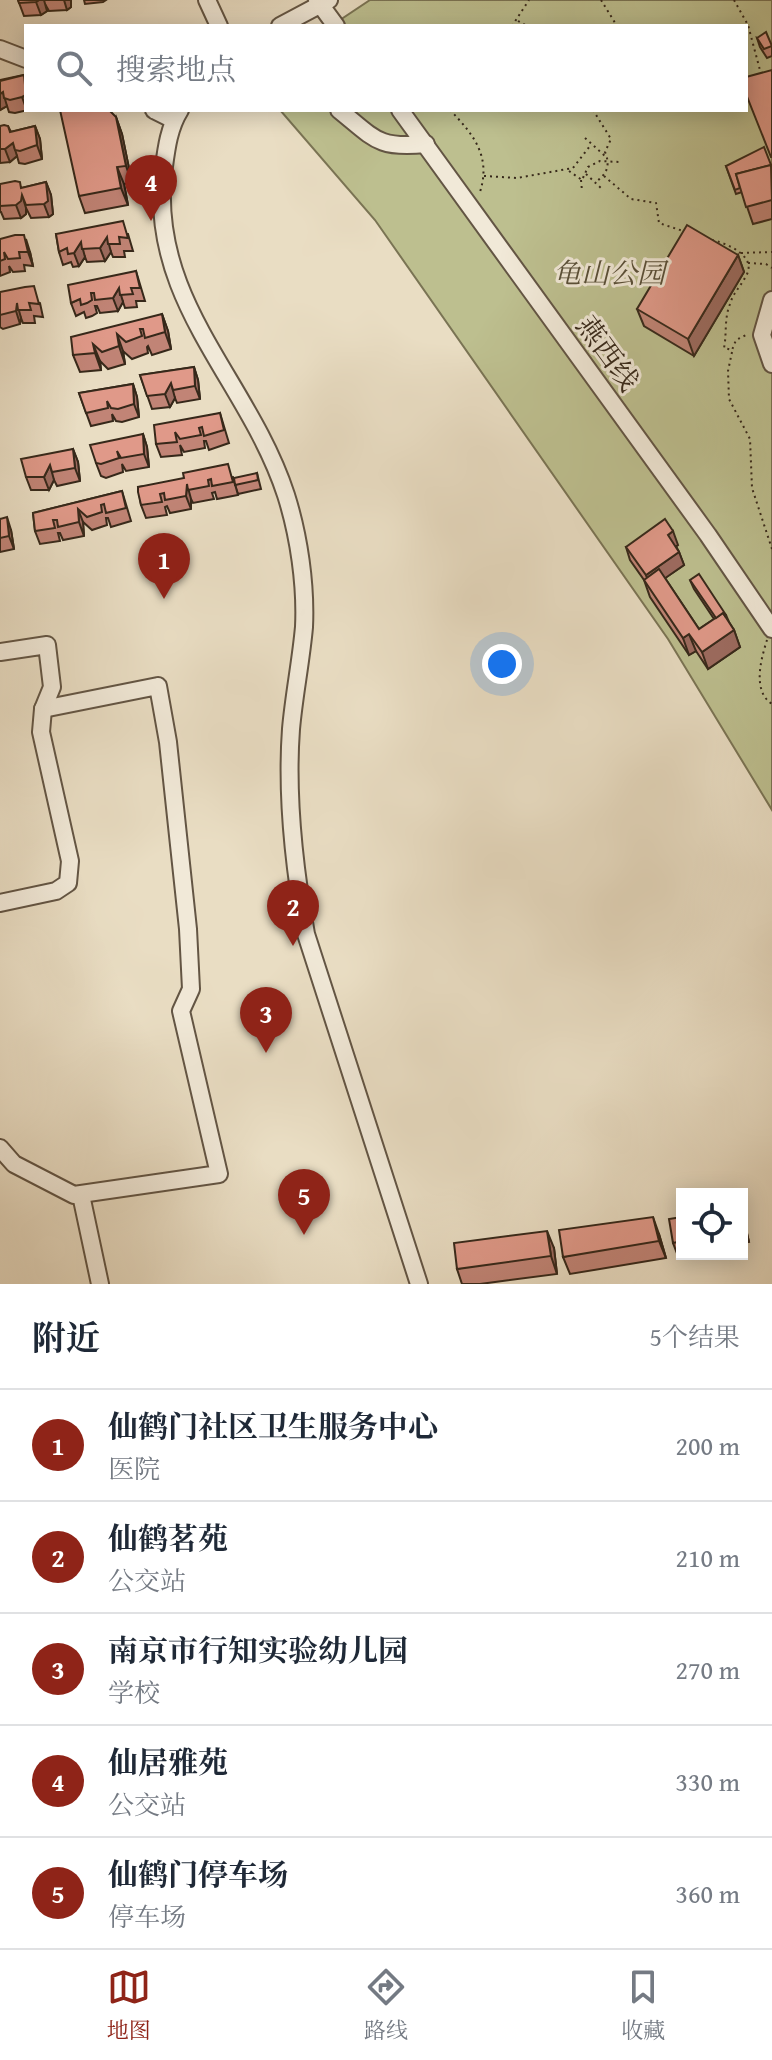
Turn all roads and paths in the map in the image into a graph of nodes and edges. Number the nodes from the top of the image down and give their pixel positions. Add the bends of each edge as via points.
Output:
1 (207, 0) edge
2 (529, 0) edge
3 (601, 0) edge
4 (734, 0) edge
5 (322, 1) edge
6 (517, 20) junction
7 (218, 24) edge
8 (283, 24) edge
9 (335, 24) edge
10 (514, 24) edge
11 (524, 24) edge
12 (616, 24) edge
13 (745, 24) edge
14 (748, 30) edge
15 (0, 49) edge
16 (24, 58) edge
17 (761, 83) edge
18 (341, 112) edge
19 (402, 112) edge
20 (452, 112) edge
21 (594, 112) edge
22 (177, 115) edge
23 (585, 138) dead end
24 (426, 144) junction
25 (590, 146) junction
26 (608, 160) junction
27 (619, 162) dead end
28 (567, 170) junction
29 (585, 173) junction
30 (484, 176) junction
31 (604, 176) junction
32 (580, 179) junction
33 (597, 181) junction
34 (601, 188) dead end
35 (582, 191) dead end
36 (468, 209) junction
37 (687, 232) edge
38 (710, 240) edge
39 (772, 252) edge
40 (740, 253) junction
41 (747, 263) junction
42 (772, 268) edge
43 (772, 300) edge
44 (764, 329) junction
45 (732, 350) junction
46 (772, 364) edge
47 (772, 549) edge
48 (772, 631) edge
49 (0, 652) edge
50 (772, 704) edge
51 (43, 709) junction
52 (0, 903) edge
53 (0, 1148) edge
54 (81, 1195) junction
55 (100, 1284) edge
56 (419, 1284) edge

1 - 7 street
2 - 6 path
3 - 12 path
4 - 13 path
5 - 8 street
5 - 9 street
6 - 10 path
6 - 11 path
14 - 17 path via 758,52
15 - 16 street
18 - 24 street via 391,147
19 - 24 street, 燕西线
20 - 30 path via 479,143
21 - 26 path via 611,139 605,152
22 - 56 street via 162,189 168,259 188,312 262,435 287,498 300,562 304,625 290,784 296,878 306,934
23 - 25 path
24 - 36 street, 燕西线
25 - 26 path
25 - 28 path
26 - 27 path
26 - 29 path
26 - 31 path
28 - 30 path via 517,178
28 - 32 path
29 - 32 path
29 - 33 path
30 - 36 path
31 - 33 path
31 - 37 path via 631,199 656,203 659,223
32 - 35 path
33 - 34 path
36 - 48 street, 燕西线 via 691,510
38 - 40 path
39 - 40 path
40 - 41 path
41 - 42 path
41 - 45 path via 748,274 734,292 725,320 724,348
43 - 44 street
44 - 45 path via 736,340
44 - 46 street via 765,352
45 - 47 path via 729,399 750,439 752,488
48 - 50 path via 760,675 761,692
49 - 51 street via 47,645 52,687
51 - 52 street via 41,732 70,861 68,883 56,891
51 - 54 street via 158,686 188,929 191,989 181,1011 219,1174
53 - 54 street via 14,1164 45,1182
54 - 55 street

